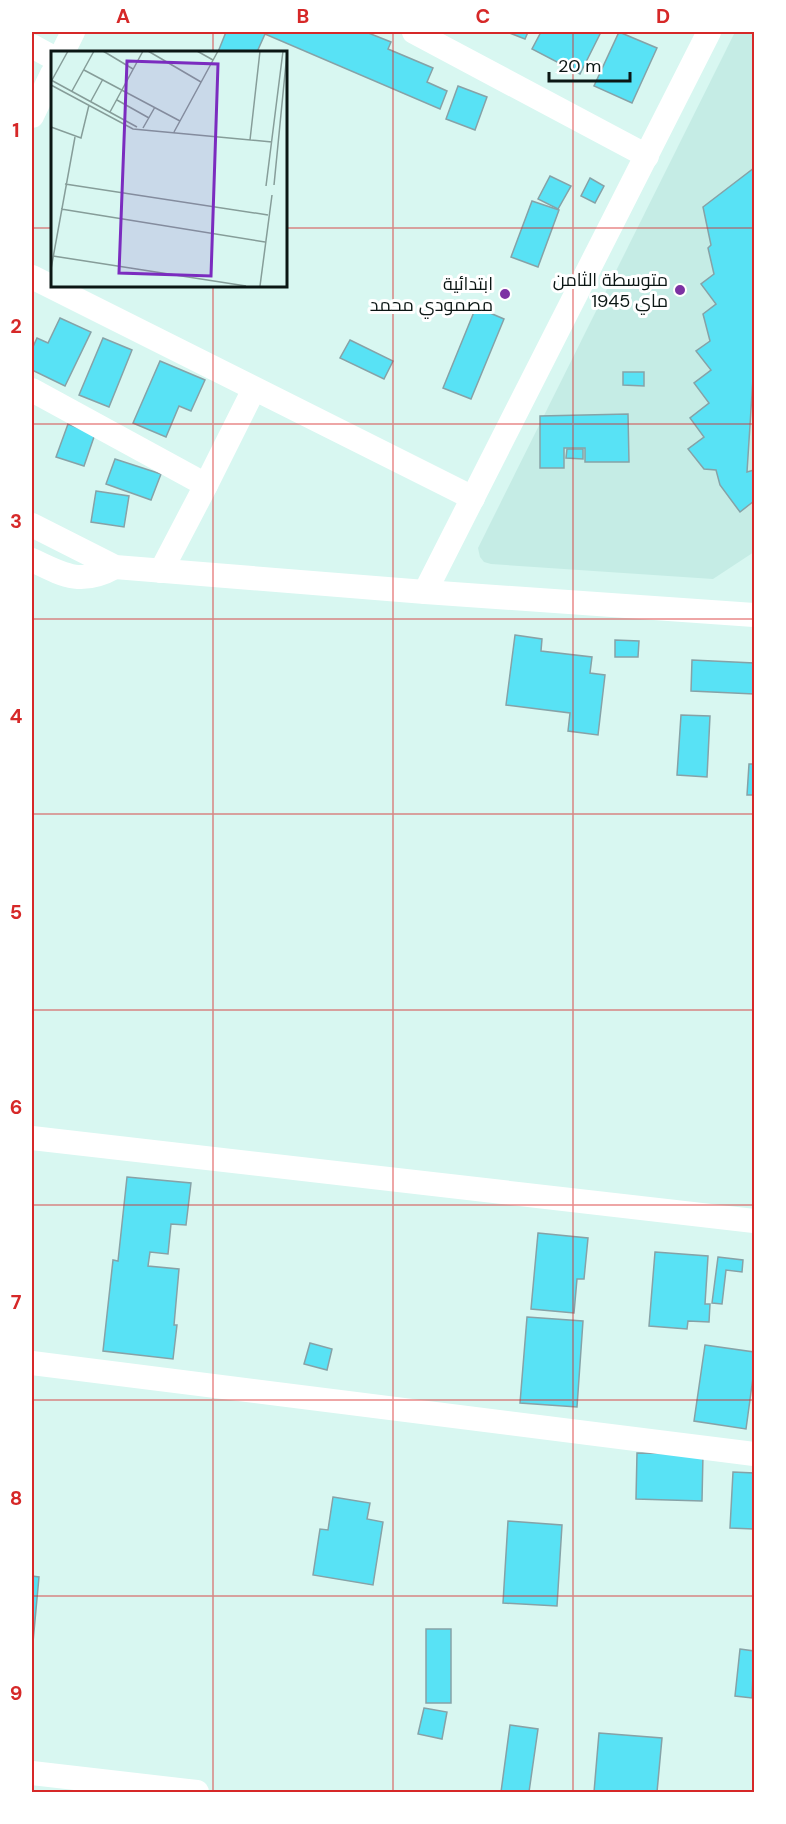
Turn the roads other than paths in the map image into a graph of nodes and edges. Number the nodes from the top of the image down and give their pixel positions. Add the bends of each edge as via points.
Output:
1 (73, 32) edge
2 (414, 32) edge
3 (710, 32) edge
4 (32, 46) edge
5 (64, 51) edge
6 (51, 56) edge
7 (51, 76) edge
8 (32, 116) edge
9 (646, 156) junction
10 (32, 277) edge
11 (254, 389) junction
12 (32, 390) edge
13 (206, 486) junction
14 (473, 498) junction
15 (32, 525) edge
16 (32, 560) edge
17 (115, 567) junction
18 (161, 571) junction
19 (425, 592) junction
20 (754, 615) edge
21 (32, 1138) edge
22 (754, 1221) edge
23 (32, 1363) edge
24 (754, 1454) edge
25 (32, 1773) edge
26 (197, 1792) edge

1 - 5 street
2 - 9 street
3 - 9 street
4 - 6 street
7 - 8 street
9 - 14 street
10 - 11 street
11 - 13 street
11 - 14 street
12 - 13 street
13 - 18 street
14 - 19 street
15 - 17 street
16 - 17 street via 72,578 102,575
17 - 18 street
18 - 19 street
19 - 20 street
21 - 22 street
23 - 24 street
25 - 26 street

